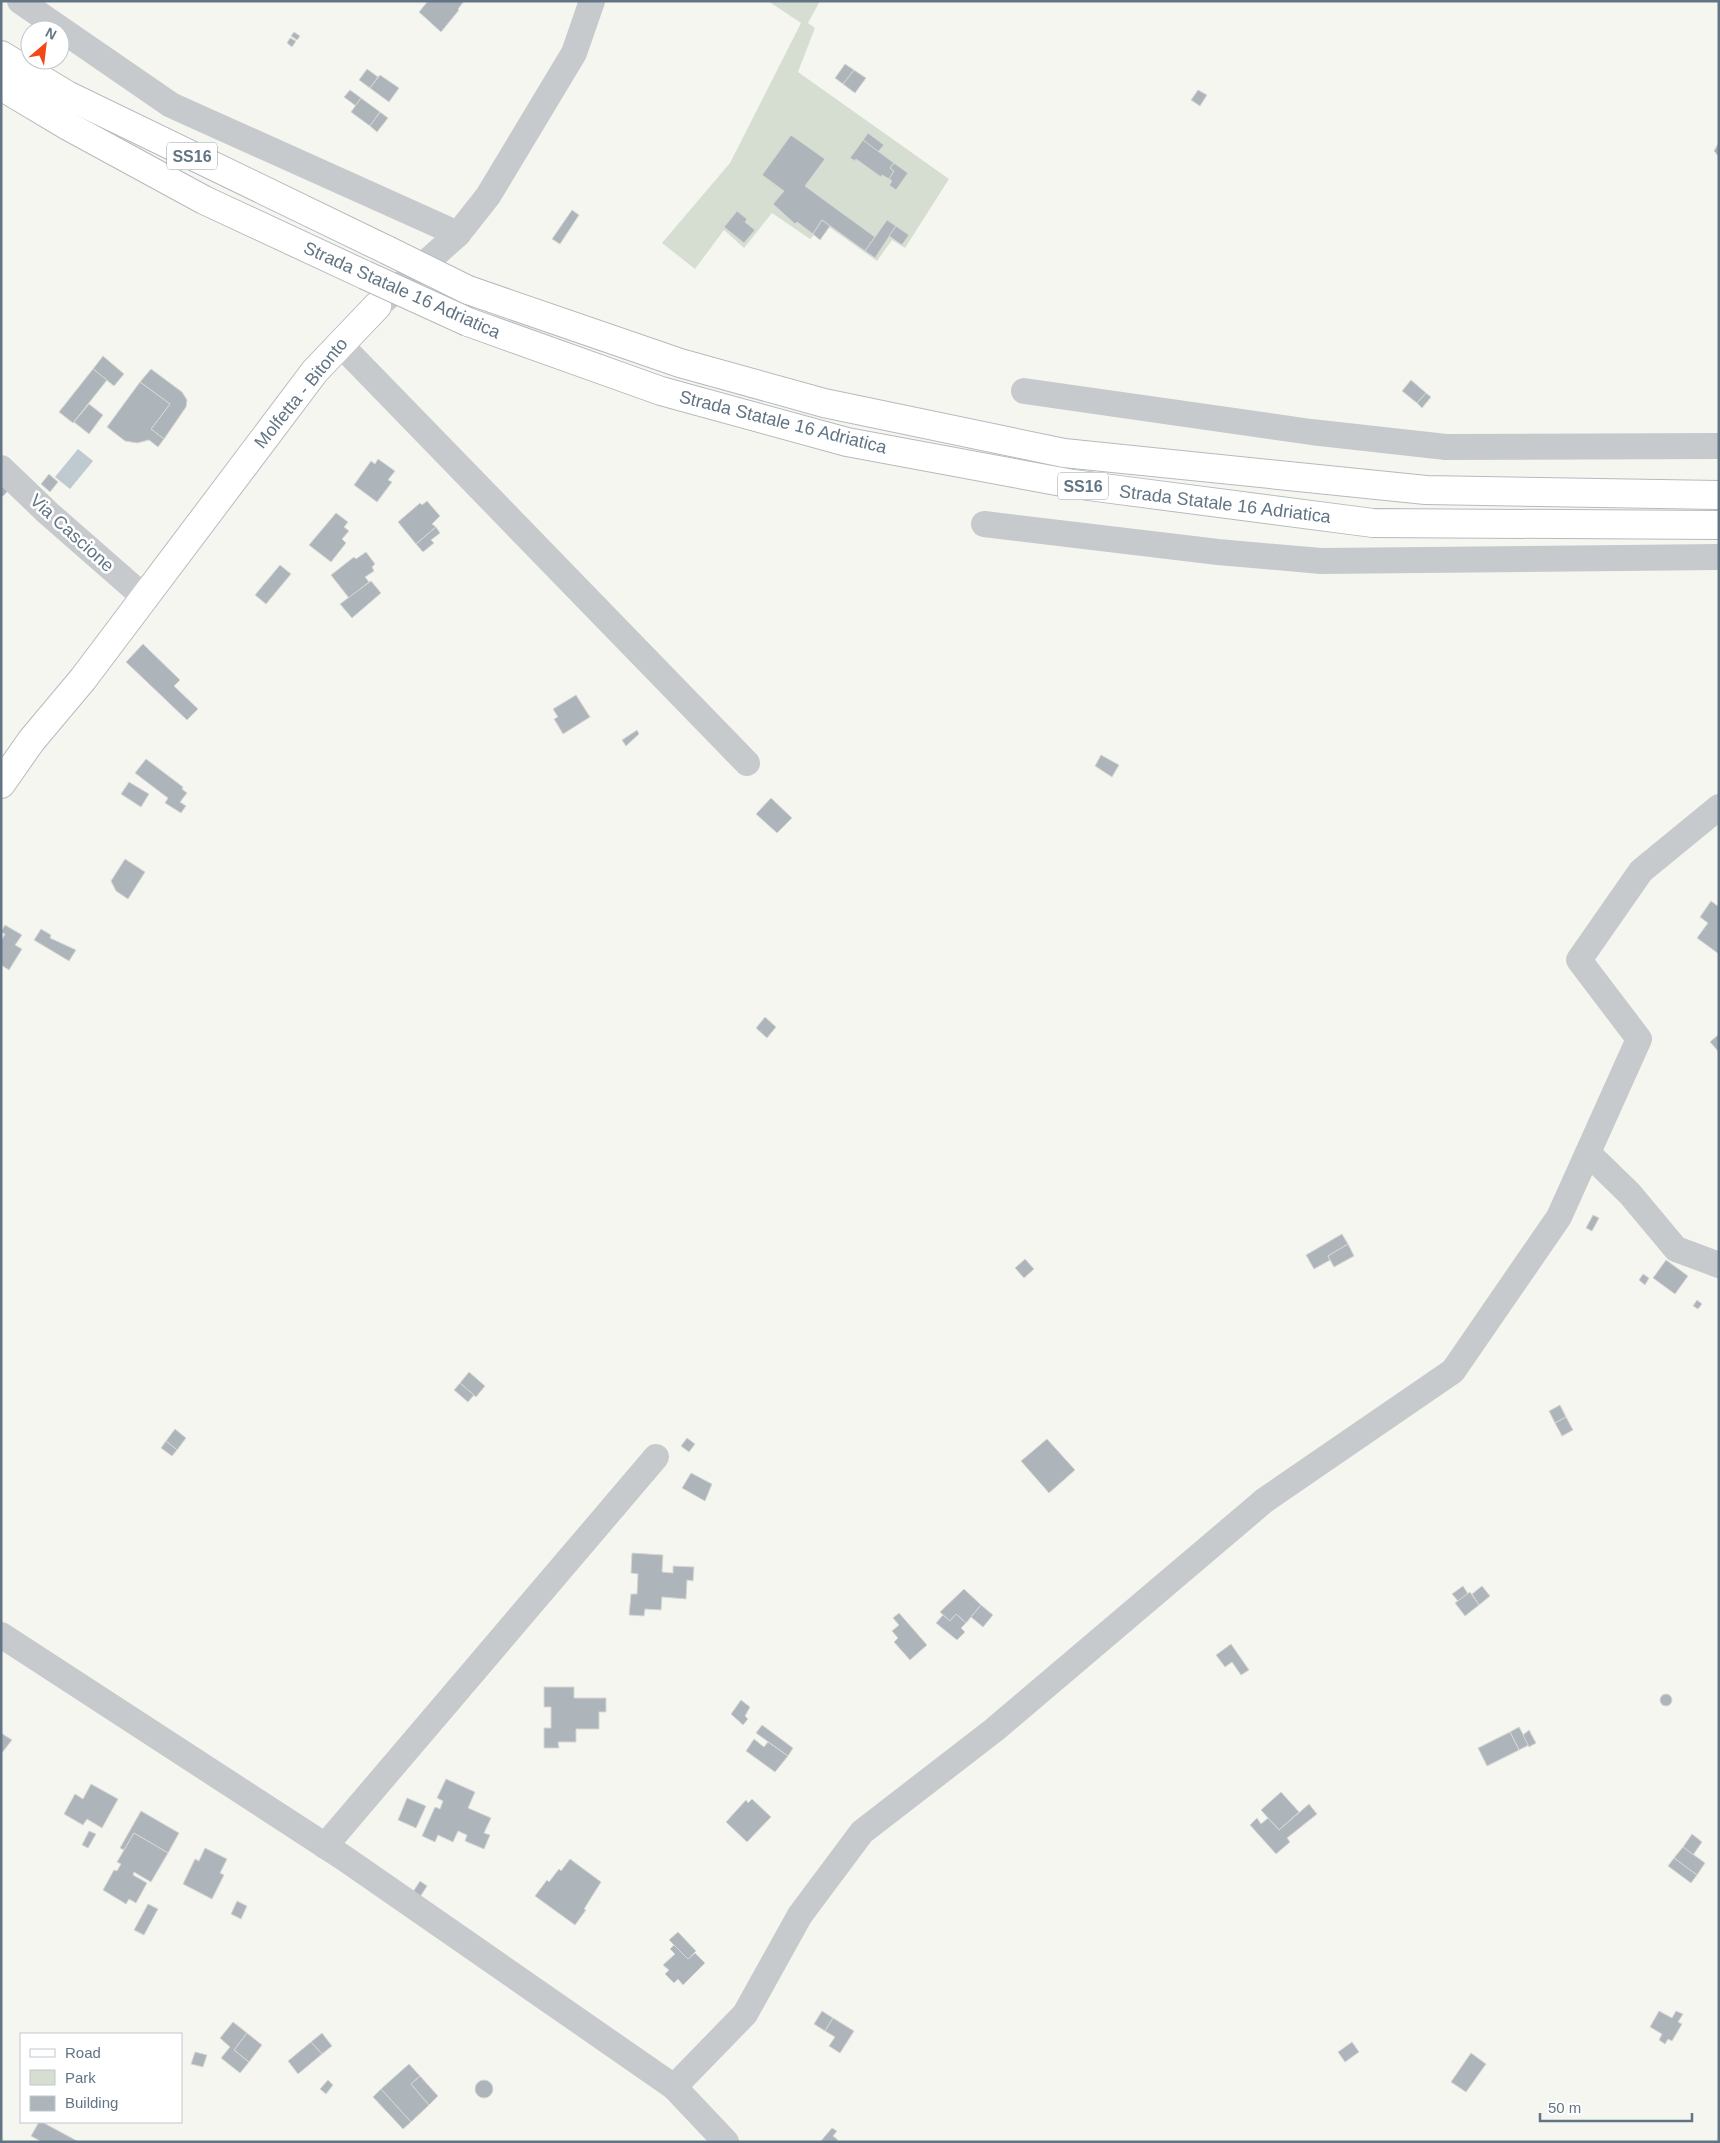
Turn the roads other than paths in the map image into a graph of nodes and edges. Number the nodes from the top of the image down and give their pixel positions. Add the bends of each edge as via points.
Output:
1 (20, 1) edge
2 (592, 1) edge
3 (1, 55) edge
4 (1, 86) edge
5 (458, 234) junction
6 (377, 306) joint
7 (339, 343) junction
8 (1024, 391) dead end
9 (1719, 446) edge
10 (1, 468) edge
11 (1719, 495) edge
12 (984, 524) dead end
13 (1719, 525) edge
14 (1719, 557) edge
15 (144, 597) junction
16 (747, 763) dead end
17 (1, 784) edge
18 (1719, 807) edge
19 (1588, 1153) junction
20 (1719, 1265) edge
21 (656, 1457) dead end
22 (1, 1635) edge
23 (325, 1846) junction
24 (674, 2087) junction
25 (726, 2142) edge

1 - 5 street via 171,105
2 - 5 street, Molfetta - Bitonto via 574,52 488,196
3 - 11 main road, Strada Statale 16 Adriatica / SS16, bridge via 67,95 468,290 680,364 824,403 1064,453 1426,490
4 - 13 main road, Strada Statale 16 Adriatica / SS16, bridge via 204,200 468,322 661,391 847,442 1073,484 1374,523
5 - 6 street, Molfetta - Bitonto
6 - 7 main road, Molfetta - Bitonto
7 - 15 main road, Molfetta - Bitonto
7 - 16 street
8 - 9 street via 1311,432 1446,447
10 - 15 street, Via Cascione
12 - 14 street via 1321,561
15 - 17 main road, Molfetta - Bitonto
18 - 19 street via 1641,871 1579,960 1639,1039
19 - 20 street via 1630,1194 1676,1249
19 - 24 street via 1559,1216 1453,1371 1265,1500 994,1730 862,1832 800,1915 744,2014
21 - 23 street
22 - 23 street
23 - 24 street
24 - 25 street

